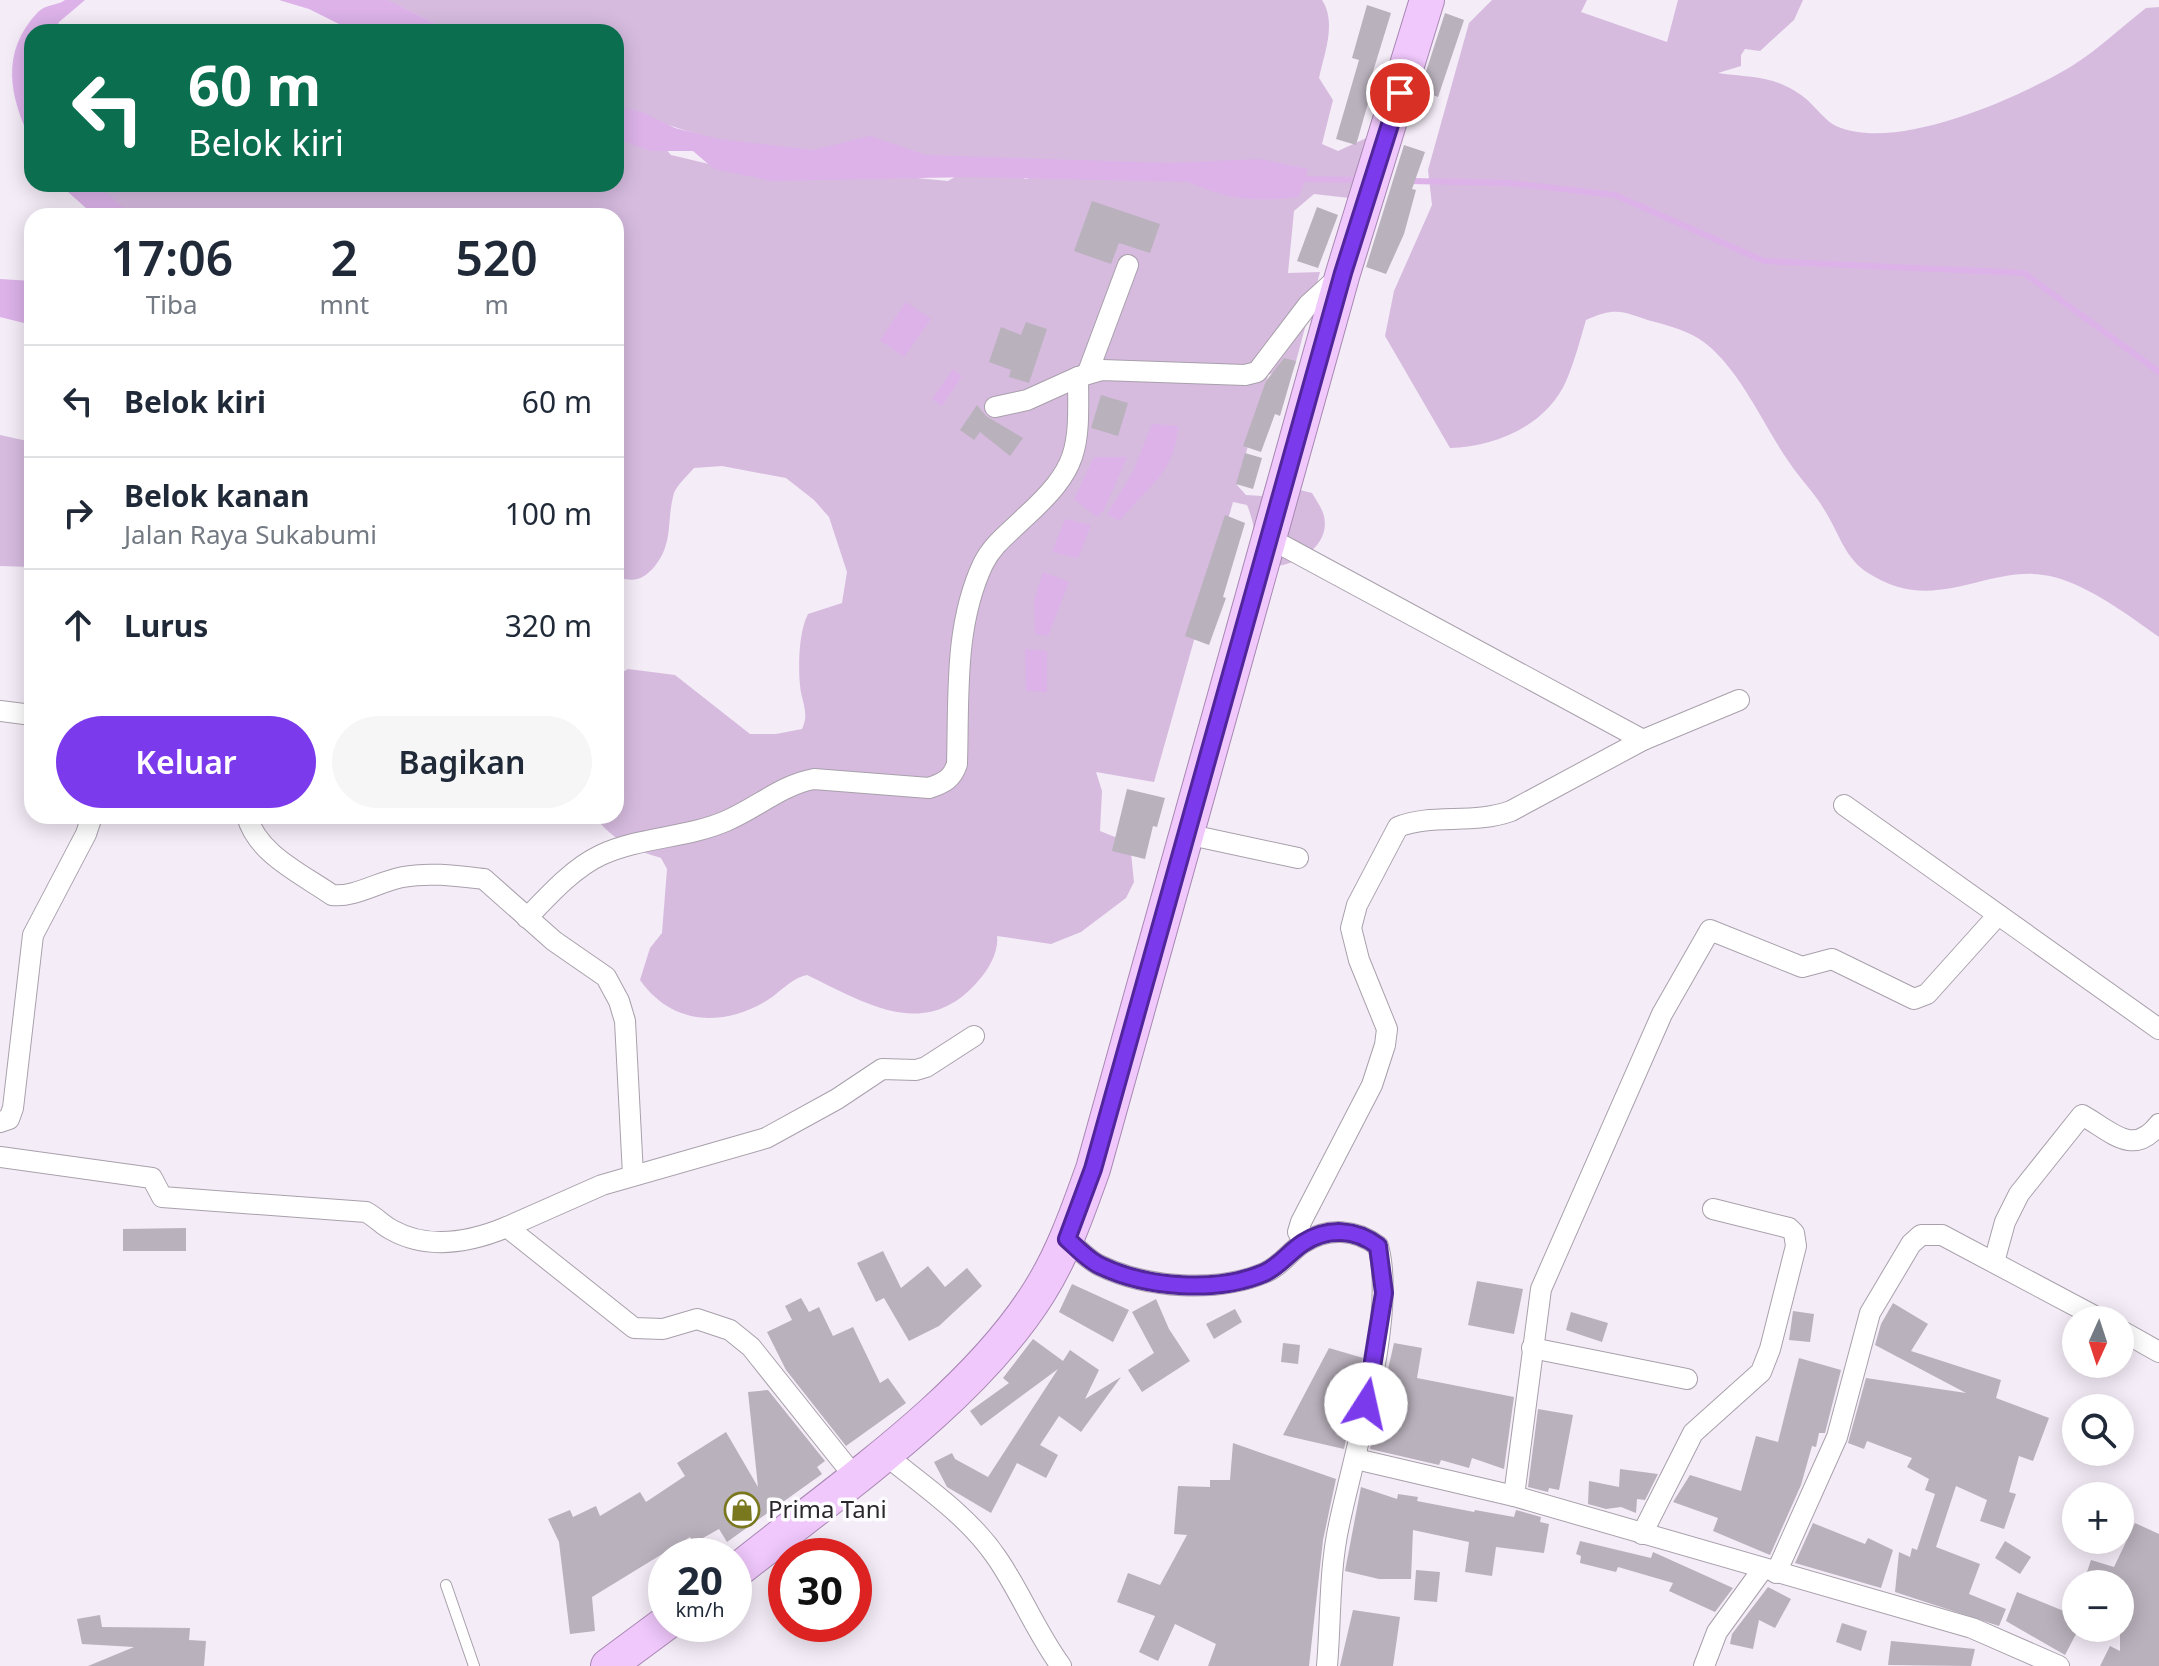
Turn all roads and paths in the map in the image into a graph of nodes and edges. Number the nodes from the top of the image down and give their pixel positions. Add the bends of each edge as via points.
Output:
1 (1427, 0) edge
2 (1128, 265) dead end
3 (1343, 273) junction
4 (1083, 374) junction
5 (995, 407) dead end
6 (1269, 538) junction
7 (1739, 700) dead end
8 (0, 711) edge
9 (24, 714) edge
10 (1643, 740) junction
11 (1844, 805) dead end
12 (89, 824) edge
13 (250, 824) edge
14 (1186, 834) junction
15 (1298, 858) dead end
16 (1998, 915) junction
17 (527, 918) junction
18 (2159, 1029) edge
19 (974, 1036) dead end
20 (0, 1122) edge
21 (2159, 1124) edge
22 (0, 1157) edge
23 (633, 1175) junction
24 (1713, 1209) dead end
25 (507, 1227) junction
26 (1067, 1239) junction
27 (1304, 1242) junction
28 (1994, 1262) junction
29 (2076, 1306) edge
30 (2134, 1338) edge
31 (1532, 1348) junction
32 (2159, 1352) edge
33 (1687, 1379) dead end
34 (883, 1453) junction
35 (1356, 1459) junction
36 (854, 1476) junction
37 (1514, 1496) junction
38 (1642, 1534) junction
39 (752, 1558) edge
40 (1769, 1572) junction
41 (446, 1585) dead end
42 (648, 1636) edge
43 (474, 1666) edge
44 (608, 1666) edge
45 (1061, 1666) edge
46 (1327, 1666) edge
47 (1704, 1666) edge
48 (2059, 1666) edge

1 - 3 highway
2 - 4 street
3 - 4 street via 1308,305 1257,372
3 - 6 highway
4 - 5 street via 1027,400
4 - 17 street via 1076,451 1069,469 1053,491 993,546 964,619 953,775 929,788 799,781 711,827 604,853
6 - 10 street
6 - 14 highway
7 - 10 street
8 - 9 street
10 - 27 street via 1511,811 1488,819 1398,827 1357,905 1351,928 1387,1029 1385,1045 1372,1085 1301,1222 1298,1232
11 - 16 street
12 - 20 street via 33,935 13,1108 9,1119
13 - 17 street via 257,839 332,895 343,897 407,876 484,879
14 - 15 street
14 - 26 highway via 1093,1169
16 - 18 street
16 - 31 street via 1927,994 1914,999 1832,959 1802,967 1710,930 1662,1014 1541,1289
17 - 23 street via 606,977 624,1013
19 - 23 street via 926,1067 882,1069 766,1138
21 - 28 street via 2139,1142 2125,1140 2082,1115 2019,1194
22 - 25 street via 152,1178 162,1197 366,1212 389,1229 423,1240 460,1241
23 - 25 street
24 - 38 street via 1789,1228 1796,1246 1761,1372 1693,1433
25 - 36 street via 634,1328 663,1329 697,1319 730,1330 751,1347
26 - 27 street via 1098,1265 1139,1279 1197,1284 1225,1284 1264,1273
26 - 34 highway via 1039,1293 986,1358
27 - 35 street via 1336,1231 1362,1234 1378,1246 1383,1265 1384,1293
28 - 29 street
28 - 40 street via 1930,1232 1911,1244 1870,1313 1837,1437
30 - 32 street
31 - 33 street
31 - 37 street
34 - 36 highway
34 - 45 street via 968,1523 997,1558
35 - 37 street
35 - 46 street via 1338,1527
36 - 39 highway
37 - 38 street
38 - 40 street
40 - 47 street via 1717,1632
40 - 48 street via 1972,1628
41 - 43 lane
42 - 44 highway

